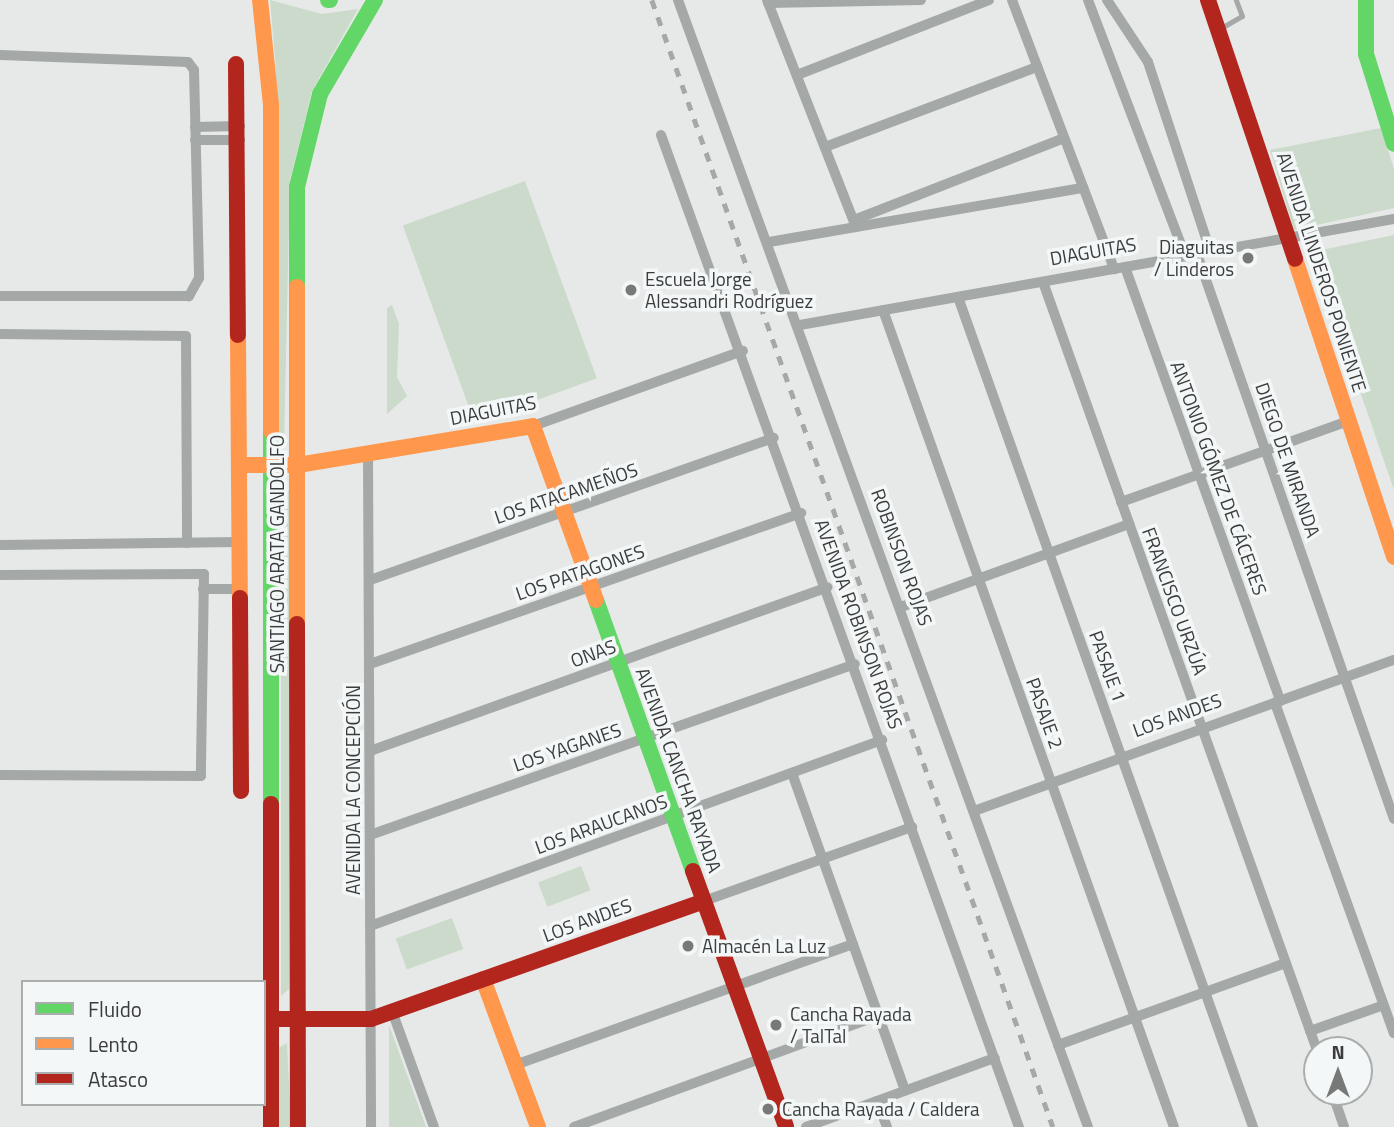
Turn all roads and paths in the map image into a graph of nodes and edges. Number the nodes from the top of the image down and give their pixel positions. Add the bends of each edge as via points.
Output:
1 (260, 0) edge
2 (375, 0) edge
3 (678, 0) edge
4 (921, 0) edge
5 (989, 0) edge
6 (1012, 0) edge
7 (1088, 0) edge
8 (1107, 0) edge
9 (1208, 0) edge
10 (1236, 0) edge
11 (1366, 0) edge
12 (767, 1) edge
13 (1221, 28) junction
14 (0, 55) edge
15 (236, 64) dead end
16 (1037, 66) junction
17 (796, 75) junction
18 (195, 127) junction
19 (240, 133) junction
20 (661, 135) dead end
21 (1393, 137) edge
22 (1064, 138) junction
23 (195, 140) junction
24 (825, 147) junction
25 (1083, 188) junction
26 (1394, 219) edge
27 (855, 223) junction
28 (1288, 237) junction
29 (769, 242) junction
30 (1210, 251) junction
31 (1197, 254) junction
32 (1185, 256) junction
33 (1119, 268) junction
34 (1043, 282) junction
35 (0, 296) edge
36 (957, 297) junction
37 (883, 310) junction
38 (800, 325) junction
39 (0, 334) edge
40 (743, 351) junction
41 (1349, 421) junction
42 (533, 426) junction
43 (774, 438) junction
44 (1266, 450) junction
45 (368, 454) junction
46 (240, 465) junction
47 (298, 465) junction
48 (271, 466) junction
49 (1199, 474) junction
50 (1121, 502) junction
51 (564, 512) junction
52 (801, 513) junction
53 (1129, 524) junction
54 (240, 542) junction
55 (187, 543) junction
56 (0, 545) edge
57 (1049, 554) junction
58 (1394, 557) edge
59 (0, 575) edge
60 (979, 579) junction
61 (370, 580) junction
62 (591, 587) junction
63 (827, 587) junction
64 (203, 589) junction
65 (240, 589) junction
66 (901, 607) junction
67 (1394, 660) edge
68 (618, 662) junction
69 (370, 664) junction
70 (855, 664) junction
71 (1346, 677) junction
72 (1277, 702) junction
73 (1202, 729) junction
74 (646, 738) junction
75 (882, 740) junction
76 (370, 751) junction
77 (1122, 758) junction
78 (792, 773) junction
79 (0, 775) edge
80 (1051, 783) junction
81 (241, 791) dead end
82 (974, 811) junction
83 (674, 816) junction
84 (1394, 819) edge
85 (912, 827) junction
86 (370, 835) junction
87 (823, 859) junction
88 (704, 901) junction
89 (370, 926) junction
90 (853, 944) junction
91 (1286, 963) junction
92 (483, 979) junction
93 (735, 986) junction
94 (1205, 992) junction
95 (1384, 1005) junction
96 (391, 1011) junction
97 (878, 1016) junction
98 (1135, 1018) junction
99 (271, 1019) junction
100 (298, 1019) junction
101 (371, 1019) junction
102 (1393, 1026) edge
103 (1310, 1031) junction
104 (1312, 1036) edge
105 (1058, 1045) junction
106 (995, 1058) junction
107 (762, 1059) junction
108 (515, 1065) junction
109 (905, 1091) junction
110 (877, 1101) junction
111 (1337, 1106) edge
112 (271, 1127) edge
113 (298, 1127) edge
114 (371, 1127) edge
115 (434, 1127) edge
116 (538, 1127) edge
117 (574, 1127) edge
118 (786, 1127) edge
119 (806, 1127) edge
120 (887, 1127) edge
121 (1019, 1127) edge
122 (1088, 1127) edge
123 (1174, 1127) edge
124 (1253, 1127) edge
125 (1344, 1127) edge

1 - 48 street, SANTIAGO ARATA GANDOLFO via 271,73
2 - 47 street, SANTIAGO ARATA GANDOLFO via 330,72 299,170
3 - 29 street, ROBINSON ROJAS
4 - 12 street
5 - 17 street
6 - 16 street, ANTONIO GÓMEZ DE CÁCERES
7 - 32 street
8 - 30 street via 1148,62
9 - 13 street, AVENIDA LINDEROS PONIENTE
10 - 13 lane via 1242,16
11 - 21 street via 1366,54
12 - 17 street
13 - 28 street, AVENIDA LINDEROS PONIENTE
14 - 18 street via 181,58 194,70
15 - 19 street
16 - 22 street, ANTONIO GÓMEZ DE CÁCERES
16 - 24 street
17 - 24 street
18 - 19 street
18 - 23 street
19 - 23 street
19 - 46 street
20 - 40 street, AVENIDA ROBINSON ROJAS
22 - 25 street, ANTONIO GÓMEZ DE CÁCERES
22 - 27 street
23 - 35 street via 199,278 189,296
24 - 27 street
25 - 27 street
25 - 33 street, ANTONIO GÓMEZ DE CÁCERES
26 - 28 street, DIAGUITAS
27 - 29 street
28 - 30 street, DIAGUITAS
28 - 41 street, AVENIDA LINDEROS PONIENTE
29 - 38 street, ROBINSON ROJAS
30 - 31 street, DIAGUITAS
31 - 32 street, DIAGUITAS
31 - 44 street, DIEGO DE MIRANDA
32 - 33 street, DIAGUITAS
33 - 34 street, DIAGUITAS
33 - 49 street, ANTONIO GÓMEZ DE CÁCERES
34 - 36 street, DIAGUITAS
34 - 50 street, FRANCISCO URZÚA
36 - 37 street, DIAGUITAS
36 - 57 street, PASAJE 1
37 - 38 street, DIAGUITAS
37 - 60 street, PASAJE 2
38 - 66 street, ROBINSON ROJAS
39 - 55 street via 186,336
40 - 42 street, DIAGUITAS
40 - 43 street, AVENIDA ROBINSON ROJAS
41 - 44 street
41 - 58 street, AVENIDA LINDEROS PONIENTE
42 - 45 street, DIAGUITAS
42 - 51 street, AVENIDA CANCHA RAYADA
43 - 51 street, LOS ATACAMEÑOS
43 - 52 street, AVENIDA ROBINSON ROJAS
44 - 49 street
44 - 71 street, DIEGO DE MIRANDA
45 - 47 street, DIAGUITAS
45 - 61 street, AVENIDA LA CONCEPCIÓN
46 - 48 street, DIAGUITAS
46 - 54 street
47 - 48 street, DIAGUITAS
47 - 100 street, SANTIAGO ARATA GANDOLFO
48 - 99 street, SANTIAGO ARATA GANDOLFO
49 - 50 street
49 - 72 street, ANTONIO GÓMEZ DE CÁCERES
50 - 53 street, FRANCISCO URZÚA
51 - 61 street, LOS ATACAMEÑOS
51 - 62 street, AVENIDA CANCHA RAYADA
52 - 62 street, LOS PATAGONES
52 - 63 street, AVENIDA ROBINSON ROJAS
53 - 57 street
53 - 73 street, FRANCISCO URZÚA
54 - 55 street
54 - 65 street
55 - 56 street
57 - 60 street
57 - 77 street, PASAJE 1
59 - 64 street via 204,574
60 - 66 street
60 - 80 street, PASAJE 2
61 - 69 street, AVENIDA LA CONCEPCIÓN
62 - 68 street, AVENIDA CANCHA RAYADA
62 - 69 street, LOS PATAGONES
63 - 68 street, ONAS
63 - 70 street, AVENIDA ROBINSON ROJAS
64 - 65 street
64 - 79 street via 201,776
65 - 81 street
66 - 82 street, ROBINSON ROJAS
67 - 71 street, LOS ANDES
68 - 74 street, AVENIDA CANCHA RAYADA
68 - 76 street, ONAS
69 - 76 street, AVENIDA LA CONCEPCIÓN
70 - 74 street, LOS YAGANES
70 - 75 street, AVENIDA ROBINSON ROJAS
71 - 72 street, LOS ANDES
71 - 84 street
72 - 73 street, LOS ANDES
72 - 95 street
73 - 77 street, LOS ANDES
73 - 91 street, FRANCISCO URZÚA
74 - 83 street, AVENIDA CANCHA RAYADA
74 - 86 street, LOS YAGANES
75 - 78 street, LOS ARAUCANOS
75 - 85 street, AVENIDA ROBINSON ROJAS
76 - 86 street, AVENIDA LA CONCEPCIÓN
77 - 80 street, LOS ANDES
77 - 94 street, PASAJE 1
78 - 83 street, LOS ARAUCANOS
78 - 87 street
80 - 82 street, LOS ANDES
80 - 98 street, PASAJE 2
82 - 105 street, ROBINSON ROJAS
83 - 88 street, AVENIDA CANCHA RAYADA
83 - 89 street, LOS ARAUCANOS
85 - 87 street, LOS ANDES
85 - 106 street, AVENIDA ROBINSON ROJAS
86 - 89 street, AVENIDA LA CONCEPCIÓN
87 - 88 street, LOS ANDES
87 - 90 street
88 - 92 street, LOS ANDES
88 - 93 street, AVENIDA CANCHA RAYADA
89 - 101 street, AVENIDA LA CONCEPCIÓN
90 - 93 street
90 - 97 street
91 - 94 street
91 - 103 street, FRANCISCO URZÚA
92 - 96 street, LOS ANDES
92 - 108 street
93 - 107 street, AVENIDA CANCHA RAYADA
93 - 108 street
94 - 98 street
94 - 124 street, PASAJE 1
95 - 102 street
95 - 103 street
96 - 101 street, LOS ANDES
96 - 115 street
97 - 107 street
97 - 109 street
98 - 105 street
98 - 123 street, PASAJE 2
99 - 100 street, LOS ANDES
99 - 112 street, SANTIAGO ARATA GANDOLFO
100 - 101 street, LOS ANDES
100 - 113 street, SANTIAGO ARATA GANDOLFO
101 - 114 street, AVENIDA LA CONCEPCIÓN
103 - 104 street, FRANCISCO URZÚA
105 - 122 street, ROBINSON ROJAS
106 - 109 street
106 - 121 street, AVENIDA ROBINSON ROJAS
107 - 117 street
107 - 118 street, AVENIDA CANCHA RAYADA
108 - 116 street
109 - 110 street
110 - 119 street
110 - 120 street
111 - 125 street

